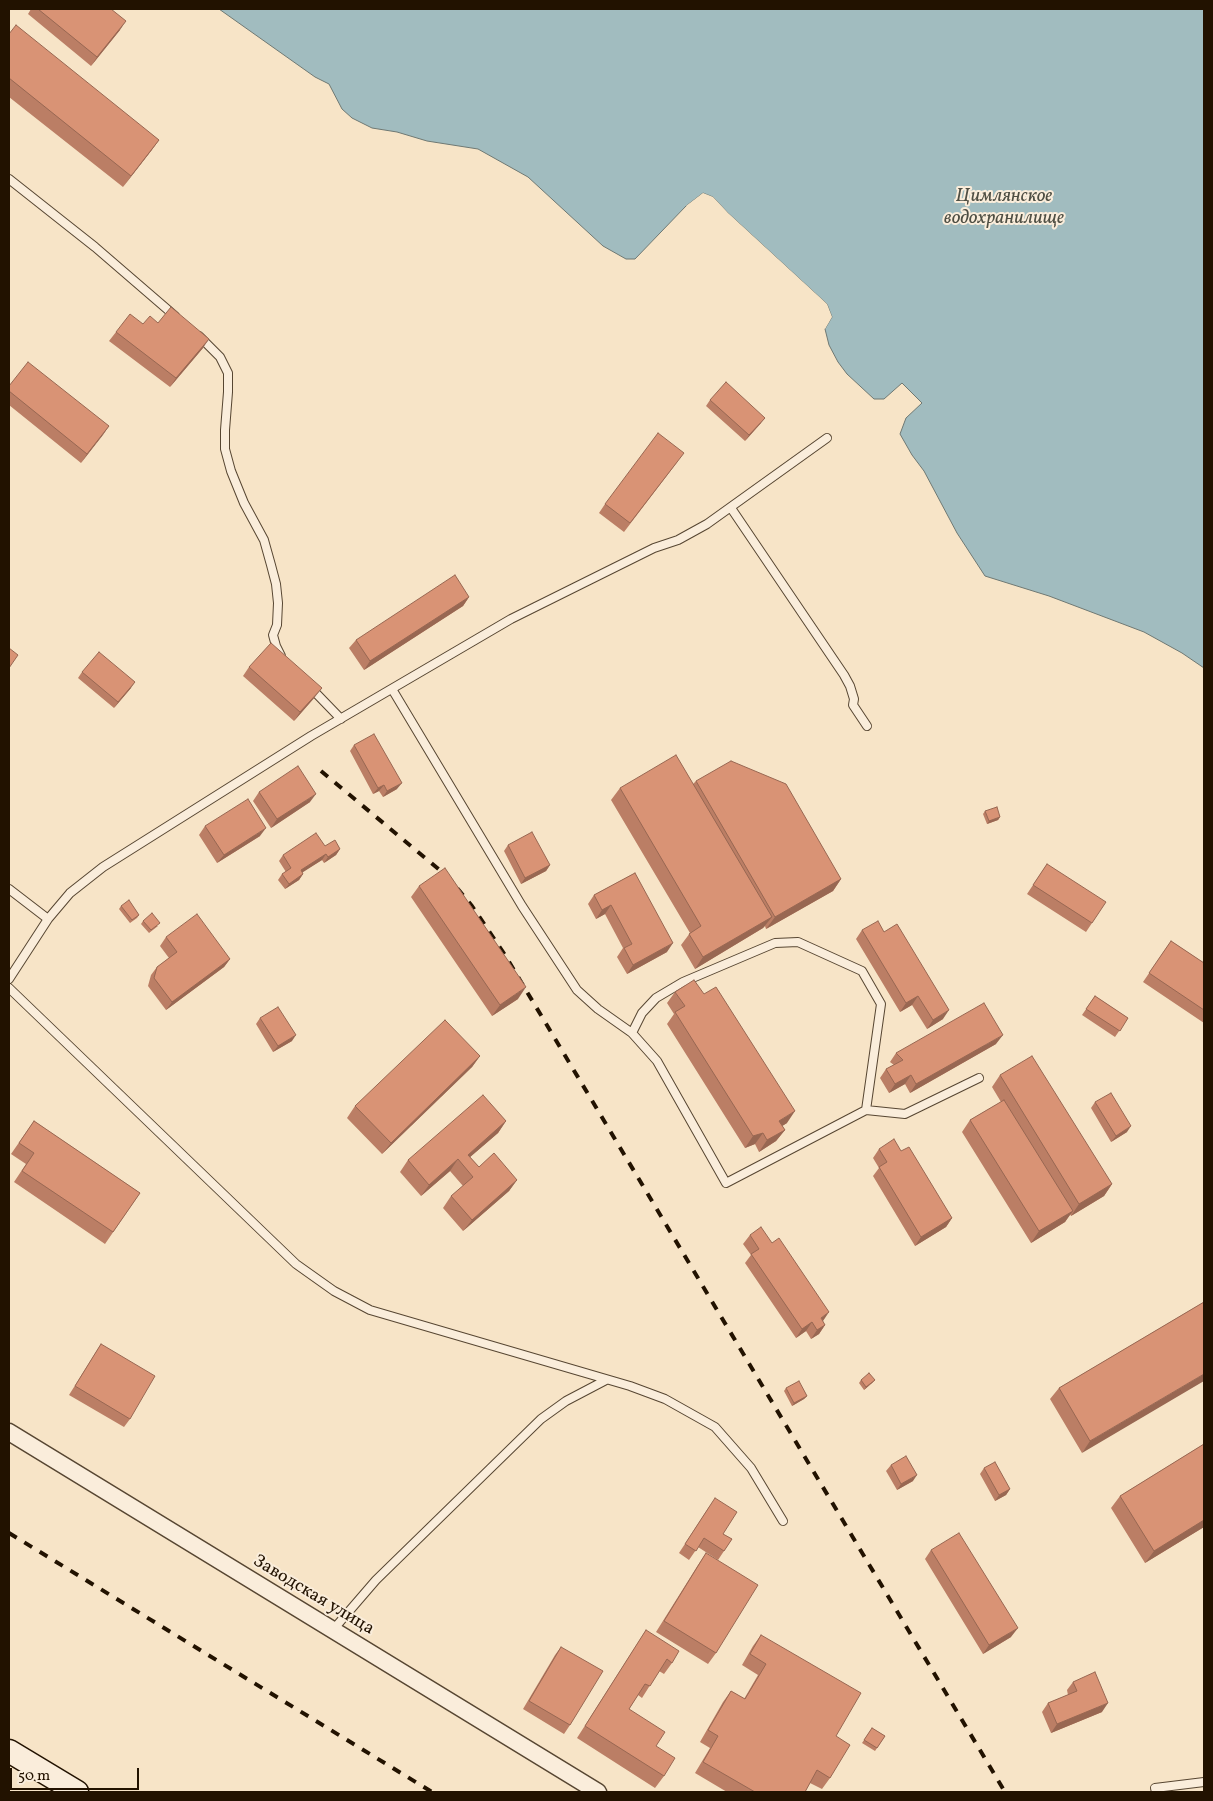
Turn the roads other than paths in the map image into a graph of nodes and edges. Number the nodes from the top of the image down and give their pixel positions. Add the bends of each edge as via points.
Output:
1 (9, 179) edge
2 (178, 318) edge
3 (194, 331) edge
4 (827, 438) dead end
5 (730, 508) junction
6 (286, 661) edge
7 (306, 683) edge
8 (392, 689) junction
9 (341, 719) junction
10 (867, 726) dead end
11 (9, 889) edge
12 (48, 920) junction
13 (9, 979) edge
14 (9, 988) edge
15 (632, 1033) junction
16 (979, 1078) dead end
17 (866, 1110) junction
18 (606, 1380) junction
19 (9, 1432) edge
20 (782, 1521) dead end
21 (332, 1631) junction
22 (9, 1751) edge
23 (1204, 1782) edge
24 (77, 1792) edge
25 (598, 1792) edge
26 (1156, 1792) edge

1 - 2 lane
3 - 6 lane via 220,357 228,373 225,449 244,503 264,540 278,603 273,635 279,654
4 - 5 lane
5 - 8 lane via 678,540 654,548 511,618
5 - 10 lane via 844,675 850,686 853,705
7 - 9 lane
8 - 9 lane
8 - 15 lane via 522,906 577,990
9 - 12 lane via 103,867 70,893
11 - 12 lane
12 - 13 lane
14 - 18 lane via 296,1264 334,1291 370,1310
15 - 17 lane via 657,1061 726,1182
15 - 17 lane via 642,1013 656,998 682,982 774,943 798,942 862,971 881,1004
16 - 17 lane via 905,1114
18 - 20 lane via 665,1399 715,1427 751,1468
18 - 21 lane via 566,1401 541,1419 376,1580
19 - 21 street, Заводская улица
21 - 25 street, Заводская улица
22 - 24 street
23 - 26 lane via 1155,1788

